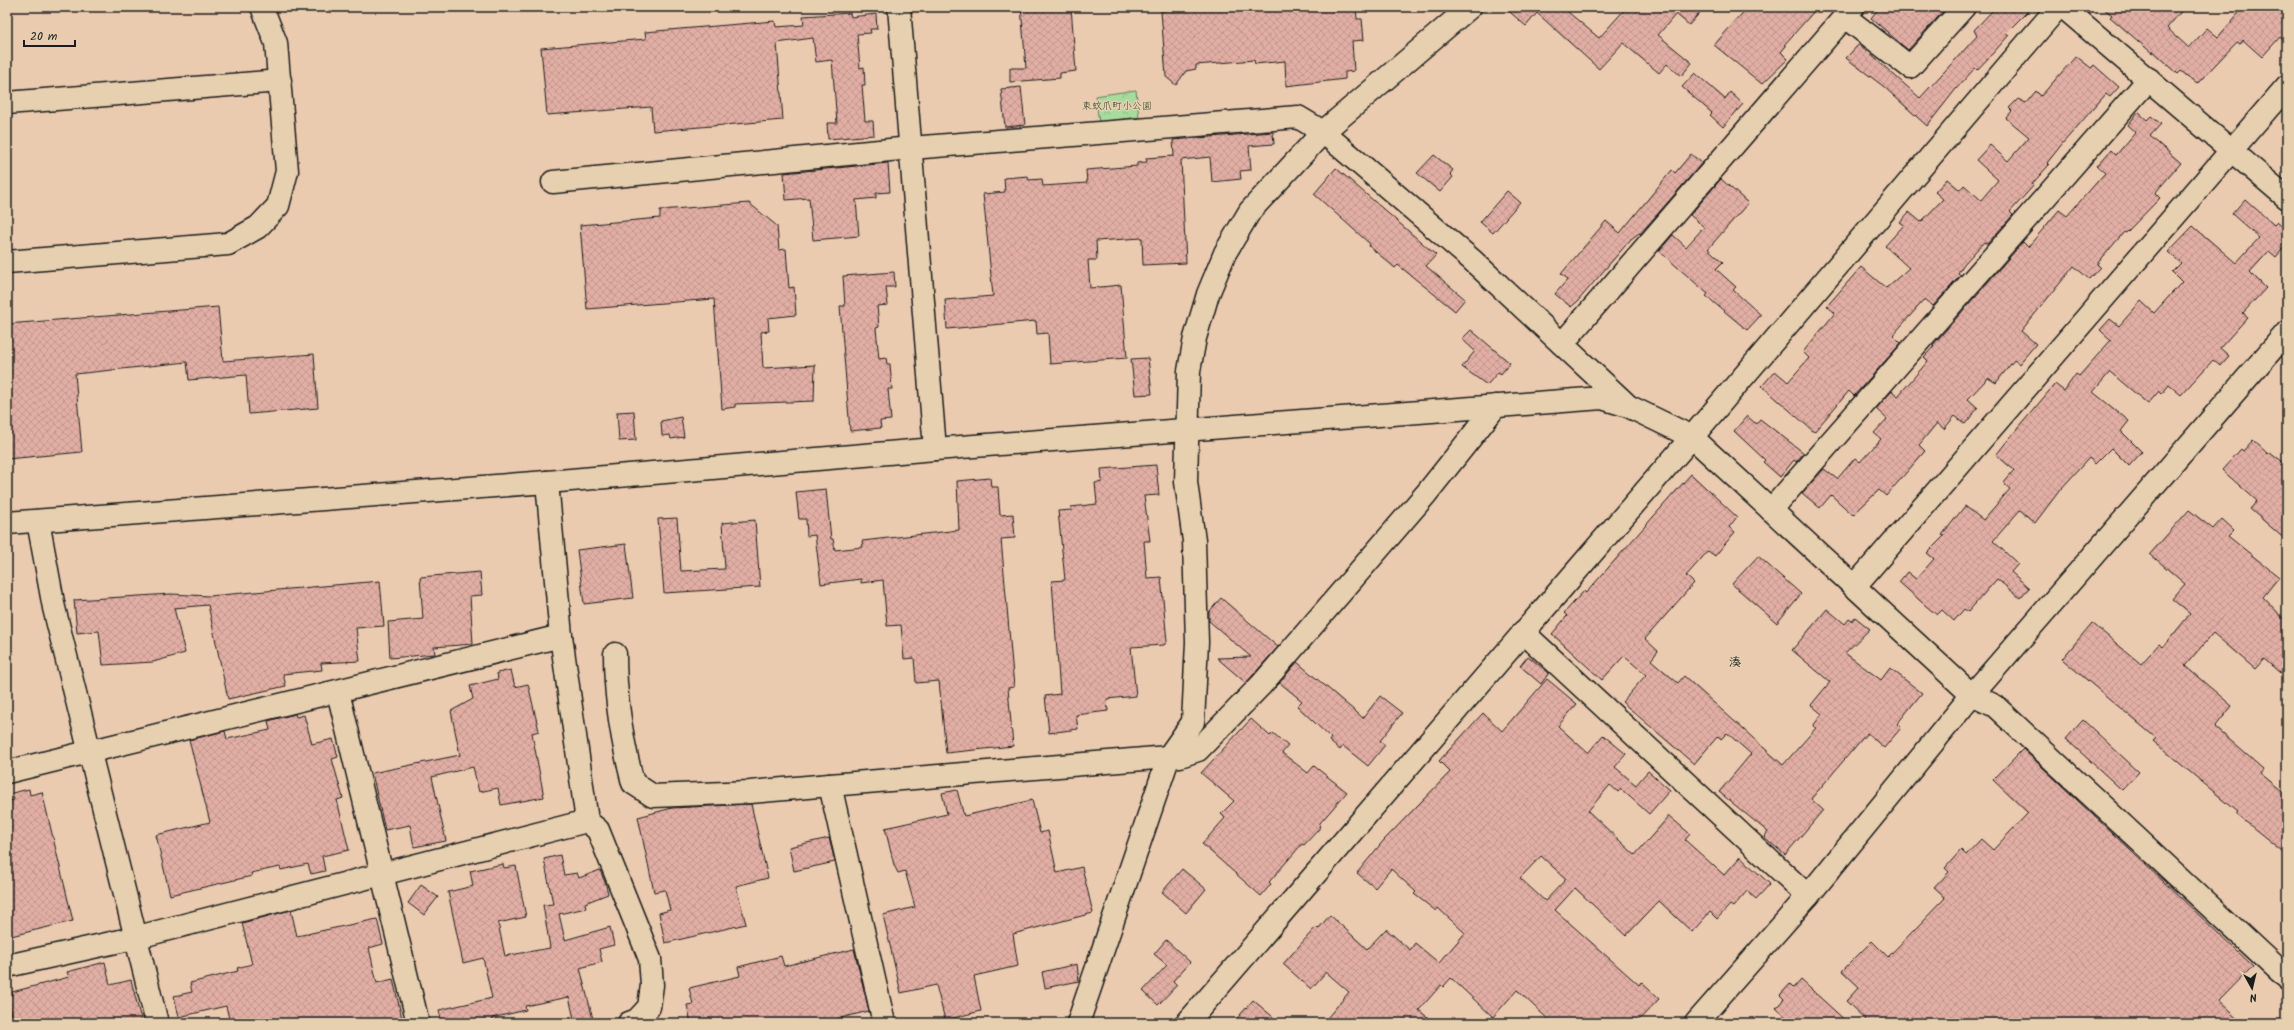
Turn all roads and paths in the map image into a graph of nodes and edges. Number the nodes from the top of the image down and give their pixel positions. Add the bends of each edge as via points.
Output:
1 (262, 7) edge
2 (899, 7) edge
3 (1470, 7) edge
4 (1964, 7) edge
5 (2054, 9) edge
6 (1849, 12) edge
7 (2149, 79) junction
8 (280, 81) junction
9 (2287, 86) edge
10 (7, 103) edge
11 (1323, 132) junction
12 (910, 148) junction
13 (2232, 150) junction
14 (553, 182) dead end
15 (2287, 198) edge
16 (7, 262) edge
17 (2287, 332) edge
18 (1562, 344) junction
19 (1496, 406) junction
20 (1628, 406) junction
21 (1186, 429) junction
22 (1692, 437) junction
23 (935, 449) junction
24 (547, 482) junction
25 (1771, 510) junction
26 (38, 521) junction
27 (7, 524) edge
28 (1854, 587) junction
29 (1523, 632) junction
30 (561, 636) junction
31 (615, 654) dead end
32 (338, 692) junction
33 (1972, 695) junction
34 (90, 752) junction
35 (1169, 756) junction
36 (7, 772) edge
37 (830, 785) junction
38 (587, 820) junction
39 (382, 874) junction
40 (1808, 896) junction
41 (134, 938) junction
42 (7, 966) edge
43 (2287, 978) edge
44 (157, 1023) edge
45 (418, 1023) edge
46 (629, 1023) edge
47 (884, 1023) edge
48 (1078, 1023) edge
49 (1187, 1023) edge
50 (1696, 1023) edge

1 - 8 street via 276,43
2 - 12 street
3 - 11 street
4 - 6 street via 1910,68
5 - 7 street
5 - 22 street
6 - 18 street
7 - 13 street
7 - 25 street
8 - 10 street
8 - 16 street via 287,171 278,206 258,227 228,244
9 - 13 street
11 - 12 street via 1298,117
11 - 18 street via 1472,260
11 - 21 street via 1250,211 1225,253 1208,294 1195,338 1188,371
12 - 14 street
12 - 23 street
13 - 15 street
13 - 28 street
17 - 33 street
18 - 20 street
19 - 20 street via 1602,398
19 - 21 street
19 - 35 street via 1355,578 1227,722 1198,750 1180,756
20 - 22 street
21 - 23 street
21 - 35 street via 1186,482 1194,541 1197,642 1193,722
22 - 25 street
22 - 29 street
23 - 24 street
24 - 26 street
24 - 30 street
25 - 28 street
26 - 27 street
26 - 34 street via 54,608
28 - 33 street
29 - 40 street
29 - 49 street
30 - 32 street
30 - 38 street
31 - 37 street via 622,728 633,783 653,796 750,792
32 - 34 street
32 - 39 street
33 - 40 street
33 - 43 street via 1995,706
34 - 36 street
34 - 41 street
35 - 37 street
35 - 48 street
37 - 47 street
38 - 39 street
38 - 46 street via 598,830 650,960 652,984 649,1007 637,1020
39 - 41 street
39 - 45 street
40 - 50 street
41 - 42 street
41 - 44 street

